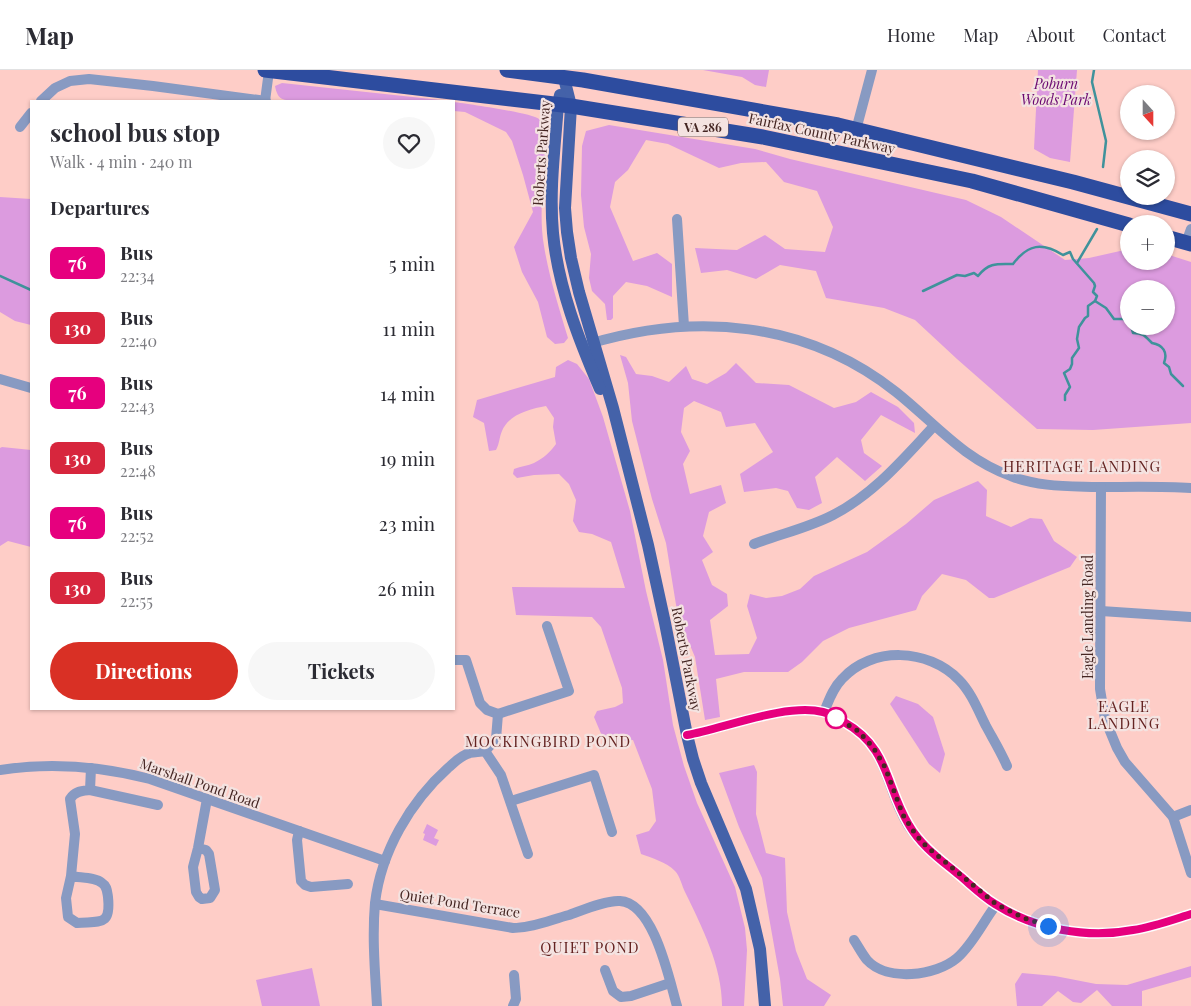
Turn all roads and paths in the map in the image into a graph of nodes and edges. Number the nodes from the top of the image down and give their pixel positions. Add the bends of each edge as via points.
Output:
1 (265, 70) edge
2 (507, 70) edge
3 (872, 70) edge
4 (269, 71) edge
5 (564, 74) edge
6 (42, 100) edge
7 (259, 100) edge
8 (266, 100) edge
9 (564, 105) junction
10 (30, 114) edge
11 (20, 126) dead end
12 (856, 130) junction
13 (1191, 214) edge
14 (677, 218) dead end
15 (1120, 222) edge
16 (1175, 238) edge
17 (1189, 239) edge
18 (684, 326) junction
19 (588, 345) junction
20 (0, 379) edge
21 (30, 388) edge
22 (934, 426) junction
23 (1101, 486) junction
24 (1191, 488) edge
25 (754, 544) dead end
26 (1101, 611) junction
27 (1191, 617) edge
28 (547, 626) dead end
29 (455, 660) edge
30 (824, 712) junction
31 (498, 714) junction
32 (687, 735) junction
33 (485, 751) junction
34 (1007, 766) dead end
35 (91, 768) junction
36 (0, 770) edge
37 (90, 790) junction
38 (207, 799) junction
39 (511, 801) junction
40 (158, 805) dead end
41 (1191, 810) edge
42 (1173, 817) junction
43 (299, 831) junction
44 (612, 832) dead end
45 (198, 848) dead end
46 (528, 854) dead end
47 (385, 861) junction
48 (1191, 873) edge
49 (71, 876) junction
50 (348, 884) dead end
51 (375, 904) junction
52 (996, 904) junction
53 (1191, 914) edge
54 (854, 940) dead end
55 (605, 970) dead end
56 (514, 975) dead end
57 (670, 983) junction
58 (377, 1006) edge
59 (513, 1006) edge
60 (677, 1006) edge
61 (764, 1006) edge

1 - 4 highway, Fairfax County Parkway / VA 286
2 - 5 highway, Fairfax County Parkway / VA 286
3 - 12 street
4 - 8 street
4 - 9 highway, Fairfax County Parkway / VA 286
5 - 9 main road, Roberts Parkway
5 - 12 highway, Fairfax County Parkway / VA 286
6 - 7 street via 55,88 70,81 89,79
9 - 15 highway, Fairfax County Parkway / VA 286 via 763,137 944,175
9 - 19 main road, Roberts Parkway via 551,204 553,234 561,277
10 - 11 street
12 - 13 highway, Fairfax County Parkway / VA 286
14 - 18 street
16 - 17 highway
18 - 19 street
18 - 22 street via 751,329 818,347 877,378
19 - 32 main road, Roberts Parkway via 613,408 648,545
20 - 21 street
22 - 23 street via 971,456 1011,476 1044,484
22 - 25 street via 886,477 843,510 819,522
23 - 24 street
23 - 26 street, Eagle Landing Road
26 - 27 street
26 - 42 street, Eagle Landing Road via 1100,689 1108,728 1125,762
28 - 31 street via 568,691
29 - 31 street via 466,660 480,703
30 - 32 street via 783,711
30 - 34 street via 837,684 863,663 895,655 932,661 951,673 966,689
30 - 52 street via 849,725 873,747 885,767 901,812 919,840
31 - 33 street via 496,739
32 - 61 main road, Roberts Parkway via 701,783 746,889 760,949
33 - 39 street via 502,775
33 - 47 street via 462,757 429,787 400,829
35 - 36 street, Marshall Pond Road via 45,765
35 - 37 street
35 - 38 street, Marshall Pond Road via 124,772
37 - 40 street
37 - 49 street via 73,794 70,799 75,834
38 - 43 street, Marshall Pond Road
38 - 45 street
39 - 44 street via 594,775
39 - 46 street
41 - 42 street
42 - 48 street, Eagle Landing Road
43 - 47 street, Marshall Pond Road
43 - 50 street via 300,873 305,886
47 - 51 street
49 - 49 street via 99,881 106,887 110,912 102,921 77,923 68,917 66,898
51 - 57 street, Quiet Pond Terrace via 513,928 534,925 612,901 629,902 645,919 663,956
51 - 58 street
52 - 53 street via 1039,924 1091,933 1132,930
52 - 54 street via 958,957 930,972 905,975 885,970 867,960
55 - 57 street via 613,991 621,997
56 - 59 street via 516,999
57 - 60 street, Quiet Pond Terrace

